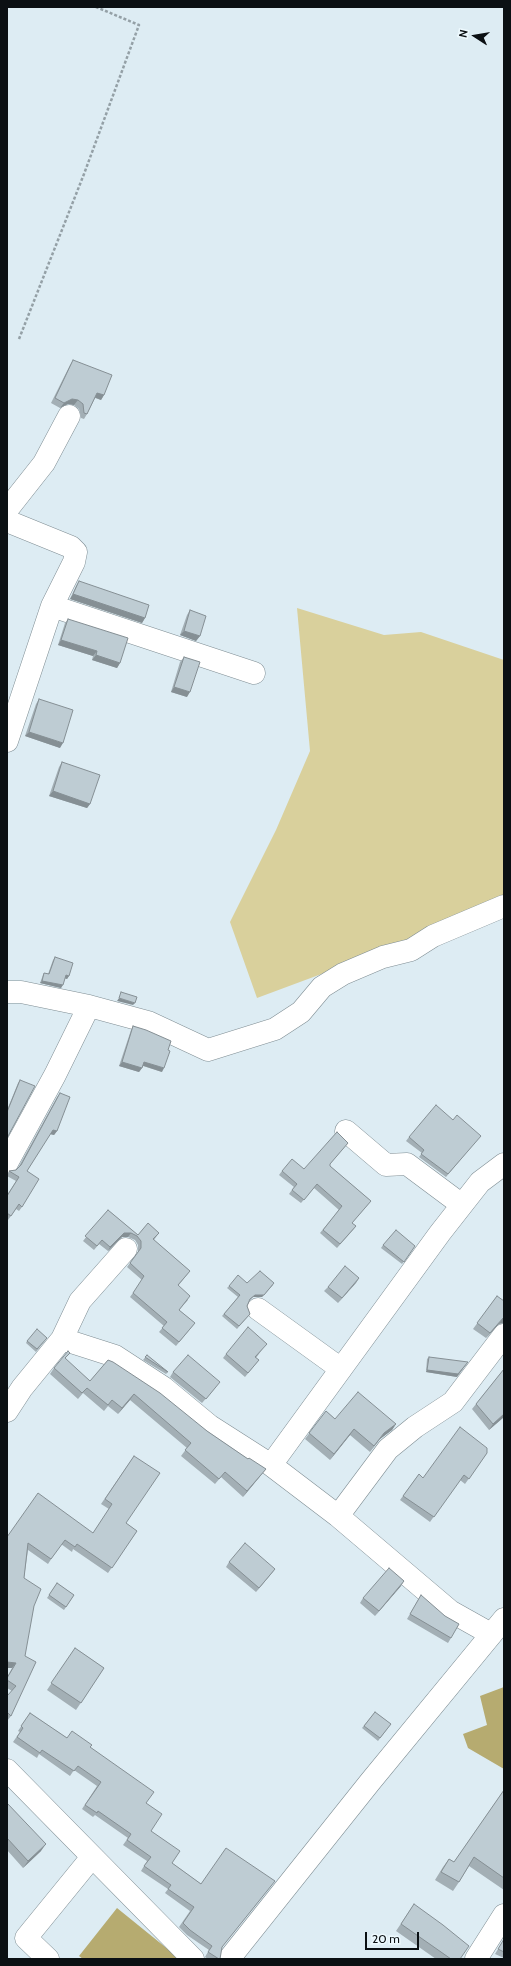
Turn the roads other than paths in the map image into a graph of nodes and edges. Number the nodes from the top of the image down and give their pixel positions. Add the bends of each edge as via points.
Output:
1 (69, 416) dead end
2 (7, 510) edge
3 (7, 521) edge
4 (52, 606) junction
5 (254, 673) dead end
6 (11, 713) edge
7 (7, 741) edge
8 (504, 906) edge
9 (7, 992) edge
10 (89, 1006) junction
11 (346, 1131) dead end
12 (7, 1163) edge
13 (504, 1164) edge
14 (462, 1205) junction
15 (126, 1249) dead end
16 (258, 1308) dead end
17 (504, 1335) edge
18 (62, 1339) junction
19 (341, 1370) junction
20 (7, 1411) edge
21 (271, 1465) junction
22 (338, 1516) junction
23 (498, 1626) edge
24 (7, 1770) edge
25 (92, 1857) junction
26 (504, 1914) edge
27 (48, 1959) edge
28 (193, 1959) edge
29 (229, 1959) edge
30 (476, 1959) edge

1 - 2 street via 44,463
3 - 4 street via 71,547 76,552 74,562
4 - 5 street
4 - 6 street
6 - 7 street
8 - 10 street via 433,936 410,950 383,957 343,974 322,987 301,1012 275,1029 208,1050 148,1022
9 - 10 street via 21,992
10 - 12 street
11 - 14 street via 386,1165 407,1164
13 - 14 street via 480,1182
14 - 19 street
15 - 18 street via 80,1301
16 - 19 street
17 - 22 street via 453,1402 415,1427 388,1449
18 - 20 street via 22,1388
18 - 21 street via 115,1356 164,1388 210,1426
19 - 21 street
21 - 22 street
22 - 23 street via 450,1611
23 - 29 street
24 - 25 street
25 - 27 street via 26,1938
25 - 28 street
26 - 30 street

